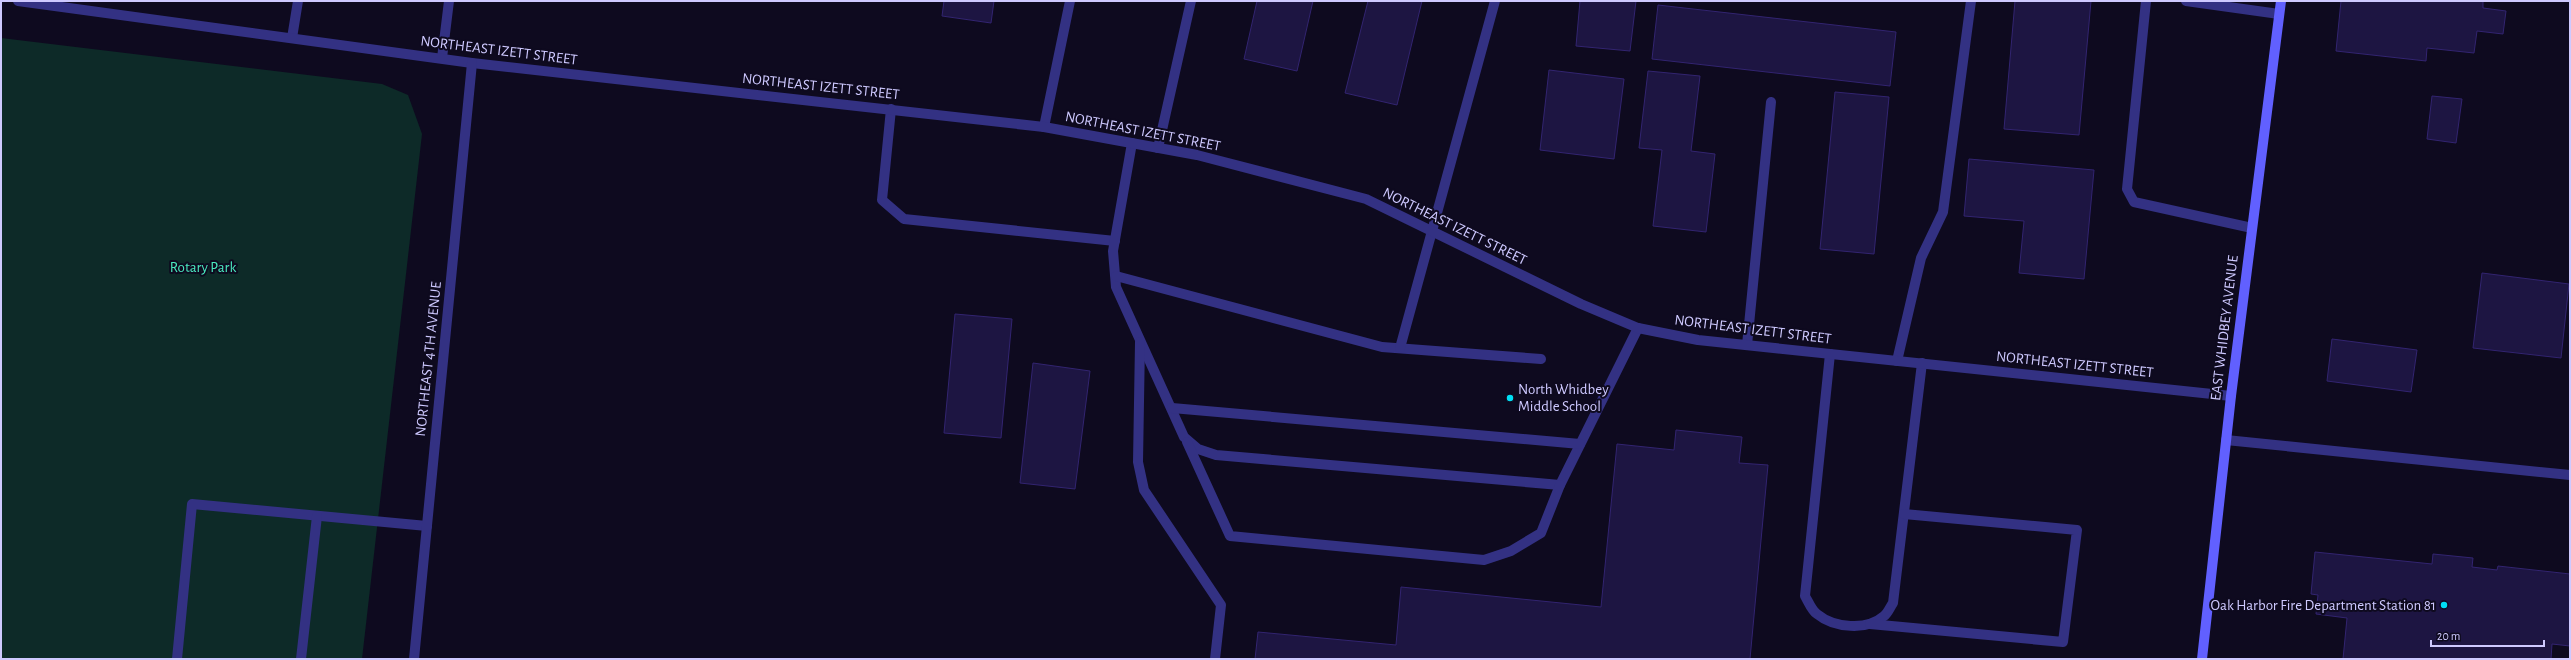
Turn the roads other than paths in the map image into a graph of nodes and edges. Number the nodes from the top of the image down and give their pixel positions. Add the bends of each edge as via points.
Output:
1 (18, 1) edge
2 (298, 1) edge
3 (449, 1) edge
4 (1070, 1) edge
5 (1191, 1) edge
6 (1495, 1) edge
7 (1971, 1) edge
8 (2146, 1) edge
9 (2186, 1) edge
10 (2281, 1) edge
11 (2279, 14) junction
12 (292, 38) junction
13 (442, 58) junction
14 (472, 63) junction
15 (1771, 102) dead end
16 (891, 109) junction
17 (1044, 127) junction
18 (1132, 143) junction
19 (1158, 148) junction
20 (2252, 228) junction
21 (1432, 231) junction
22 (1115, 241) junction
23 (1116, 276) junction
24 (1638, 328) junction
25 (1140, 338) junction
26 (1747, 345) junction
27 (1400, 348) junction
28 (1830, 354) junction
29 (1541, 360) dead end
30 (1897, 361) junction
31 (1922, 363) junction
32 (2231, 396) junction
33 (1172, 408) junction
34 (1184, 436) junction
35 (2226, 440) junction
36 (1580, 444) junction
37 (2570, 475) edge
38 (1560, 485) junction
39 (1904, 514) junction
40 (317, 516) junction
41 (427, 526) junction
42 (1870, 624) junction
43 (177, 659) edge
44 (302, 659) edge
45 (414, 659) edge
46 (1215, 659) edge
47 (2202, 659) edge

1 - 12 street, NORTHEAST IZETT STREET
2 - 12 street
3 - 13 street
4 - 17 street
5 - 19 street
6 - 21 street
7 - 30 street via 1943,212 1921,258
8 - 20 street via 2127,189 2134,202
9 - 11 street
10 - 11 street, EAST WHIDBEY AVENUE
11 - 20 street, EAST WHIDBEY AVENUE
12 - 13 street, NORTHEAST IZETT STREET
13 - 14 street, NORTHEAST IZETT STREET
14 - 16 street, NORTHEAST IZETT STREET
14 - 41 street, NORTHEAST 4TH AVENUE
15 - 26 street
16 - 17 street, NORTHEAST IZETT STREET
16 - 22 street via 882,200 904,219
17 - 18 street, NORTHEAST IZETT STREET
18 - 19 street, NORTHEAST IZETT STREET
18 - 22 street
19 - 21 street, NORTHEAST IZETT STREET via 1197,155 1366,199
20 - 32 street, EAST WHIDBEY AVENUE
21 - 24 street, NORTHEAST IZETT STREET via 1581,304
21 - 27 street
22 - 23 street via 1113,251
23 - 25 street via 1116,287
23 - 27 street via 1382,347
24 - 26 street, NORTHEAST IZETT STREET via 1698,340
24 - 36 street
25 - 33 street
25 - 46 street via 1138,462 1144,490 1221,605
26 - 28 street, NORTHEAST IZETT STREET
27 - 29 street
28 - 30 street, NORTHEAST IZETT STREET
28 - 42 street via 1805,596 1816,614 1833,623 1853,626
30 - 31 street, NORTHEAST IZETT STREET
31 - 32 street, NORTHEAST IZETT STREET
31 - 39 street
32 - 35 street, EAST WHIDBEY AVENUE
33 - 34 street
33 - 36 street
34 - 38 street via 1198,449 1216,455
34 - 38 street via 1230,536 1484,560 1511,551 1541,532
35 - 37 street
35 - 47 street, EAST WHIDBEY AVENUE
36 - 38 street
39 - 42 street via 1893,603 1884,616
39 - 42 street via 2077,530 2063,642
40 - 41 street
40 - 43 street via 192,504
40 - 44 street
41 - 45 street, NORTHEAST 4TH AVENUE

